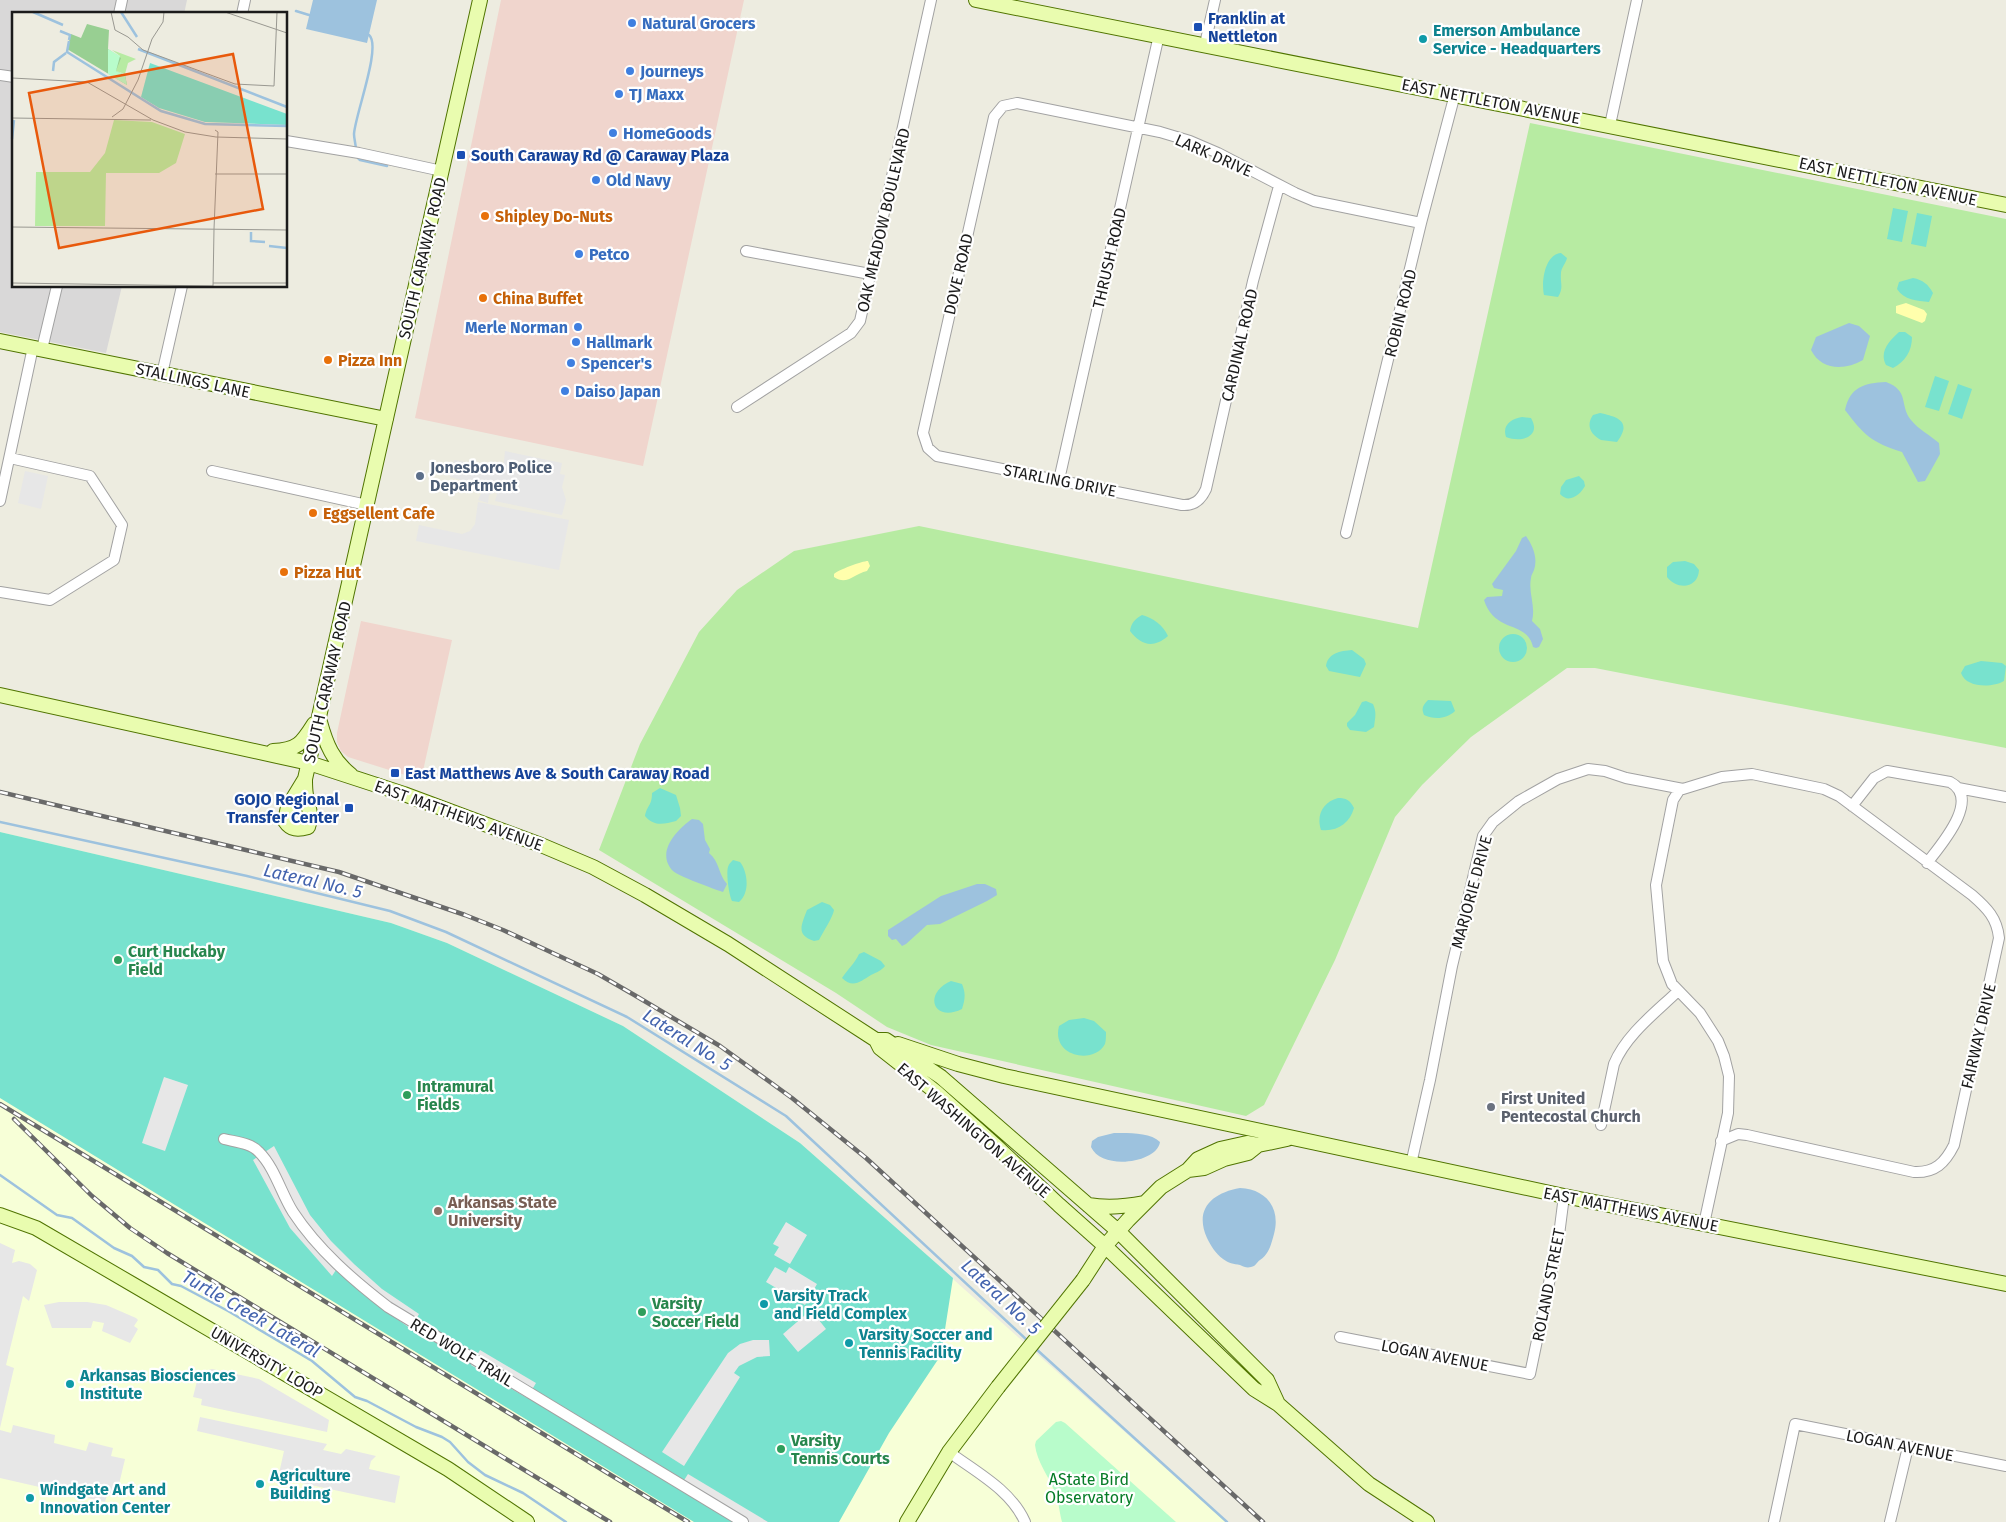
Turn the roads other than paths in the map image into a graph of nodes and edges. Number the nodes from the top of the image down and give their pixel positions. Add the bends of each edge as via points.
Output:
1 (480, 0) edge
2 (932, 0) edge
3 (976, 0) edge
4 (1215, 0) edge
5 (1637, 0) edge
6 (1159, 35) junction
7 (1205, 44) junction
8 (1455, 94) junction
9 (1003, 106) joint
10 (1610, 125) junction
11 (1138, 128) junction
12 (288, 141) edge
13 (442, 171) junction
14 (1279, 186) junction
15 (2006, 205) edge
16 (1421, 223) junction
17 (746, 251) dead end
18 (870, 274) junction
19 (56, 288) edge
20 (182, 288) edge
21 (0, 341) edge
22 (38, 348) junction
23 (162, 374) junction
24 (737, 407) dead end
25 (386, 419) junction
26 (926, 446) joint
27 (10, 458) junction
28 (212, 471) dead end
29 (1059, 480) junction
30 (0, 501) edge
31 (1196, 502) joint
32 (367, 505) junction
33 (1346, 533) dead end
34 (0, 592) edge
35 (0, 695) edge
36 (319, 717) junction
37 (254, 751) junction
38 (309, 763) junction
39 (357, 778) junction
40 (305, 779) dead end
41 (1958, 788) junction
42 (1680, 789) junction
43 (2006, 797) edge
44 (1852, 806) junction
45 (1928, 862) junction
46 (1677, 992) junction
47 (881, 1040) junction
48 (1601, 1125) dead end
49 (1293, 1138) junction
50 (224, 1139) dead end
51 (1721, 1141) junction
52 (1411, 1164) junction
53 (1564, 1196) junction
54 (1144, 1203) junction
55 (1087, 1204) junction
56 (0, 1215) edge
57 (1704, 1224) junction
58 (1118, 1231) junction
59 (1105, 1246) junction
60 (2006, 1284) edge
61 (1340, 1337) dead end
62 (1530, 1374) joint
63 (1278, 1404) junction
64 (1908, 1447) junction
65 (949, 1452) junction
66 (2006, 1466) edge
67 (527, 1522) edge
68 (743, 1522) edge
69 (907, 1522) edge
70 (1025, 1522) edge
71 (1427, 1522) edge
72 (1774, 1522) edge
73 (1890, 1522) edge

1 - 13 street, SOUTH CARAWAY ROAD
2 - 18 street, OAK MEADOW BOULEVARD
3 - 6 street, EAST NETTLETON AVENUE
4 - 7 street
5 - 10 street
6 - 7 street, EAST NETTLETON AVENUE
6 - 11 street, THRUSH ROAD
7 - 8 street, EAST NETTLETON AVENUE
8 - 10 street, EAST NETTLETON AVENUE
8 - 16 street, ROBIN ROAD
9 - 11 street, LARK DRIVE via 1017,103
9 - 26 street, DOVE ROAD via 994,117 981,174 923,434
10 - 15 street, EAST NETTLETON AVENUE
11 - 14 street, LARK DRIVE via 1218,152
11 - 29 street, THRUSH ROAD
12 - 13 street
13 - 25 street, SOUTH CARAWAY ROAD
14 - 16 street, LARK DRIVE via 1337,206
14 - 31 street, CARDINAL ROAD via 1253,281 1206,489
16 - 33 street, ROBIN ROAD
17 - 18 street
18 - 24 street, OAK MEADOW BOULEVARD via 860,321 851,333
19 - 22 street
20 - 23 street
21 - 22 street, STALLINGS LANE
22 - 23 street, STALLINGS LANE
22 - 27 street
23 - 25 street, STALLINGS LANE
25 - 32 street, SOUTH CARAWAY ROAD
26 - 29 street, STARLING DRIVE via 937,456
27 - 30 street
27 - 34 street via 90,476 122,525 114,560 50,600
28 - 32 street
29 - 31 street, STARLING DRIVE via 1182,506
32 - 36 street, SOUTH CARAWAY ROAD
35 - 37 street, EAST MATTHEWS AVENUE
36 - 37 street via 301,744 288,750
36 - 38 street, SOUTH CARAWAY ROAD
36 - 39 street via 332,755
37 - 38 street, EAST MATTHEWS AVENUE
38 - 39 street, EAST MATTHEWS AVENUE
38 - 40 street, SOUTH CARAWAY ROAD
39 - 47 street, EAST MATTHEWS AVENUE via 542,845 593,867 728,944
41 - 43 street
41 - 44 street via 1950,782 1890,770 1876,773
41 - 45 street via 1961,804 1954,828
42 - 44 street, FAIRWAY DRIVE via 1722,777 1752,774 1824,789
42 - 46 street via 1674,800 1656,890 1663,961
42 - 52 street, MARJORIE DRIVE via 1588,769 1537,789 1489,827 1483,836 1452,966
44 - 45 street, FAIRWAY DRIVE
45 - 51 street, FAIRWAY DRIVE via 1987,907 1996,922 1999,938 1954,1145 1947,1158 1937,1168 1914,1172 1738,1134
46 - 48 street via 1617,1055
46 - 51 street via 1700,1013 1724,1056 1729,1076 1729,1101
47 - 49 street via 1004,1076
47 - 55 street, EAST WASHINGTON AVENUE via 941,1077
47 - 59 street, EAST WASHINGTON AVENUE via 880,1048 936,1092
49 - 52 street, EAST MATTHEWS AVENUE
49 - 54 street, EAST MATTHEWS AVENUE via 1258,1146 1247,1143 1220,1149 1198,1159
50 - 68 street, RED WOLF TRAIL via 258,1150 306,1230 343,1269 388,1306
51 - 57 street
52 - 53 street, EAST MATTHEWS AVENUE
53 - 57 street, EAST MATTHEWS AVENUE
53 - 62 street, ROLAND STREET
54 - 55 street via 1125,1207
54 - 58 street, EAST MATTHEWS AVENUE
55 - 58 street, EAST WASHINGTON AVENUE
56 - 67 street, UNIVERSITY LOOP via 36,1228 448,1469
57 - 60 street, EAST MATTHEWS AVENUE
58 - 59 street, EAST MATTHEWS AVENUE
58 - 63 street, EAST WASHINGTON AVENUE via 1267,1380
59 - 63 street, EAST WASHINGTON AVENUE via 1254,1390
59 - 65 street, EAST MATTHEWS AVENUE, bridge via 1083,1280
61 - 62 street, LOGAN AVENUE
63 - 71 street, EAST WASHINGTON AVENUE via 1369,1484
64 - 66 street, LOGAN AVENUE
64 - 72 street, LOGAN AVENUE via 1795,1424
64 - 73 street
65 - 69 street, EAST MATTHEWS AVENUE
65 - 70 street via 1004,1491

